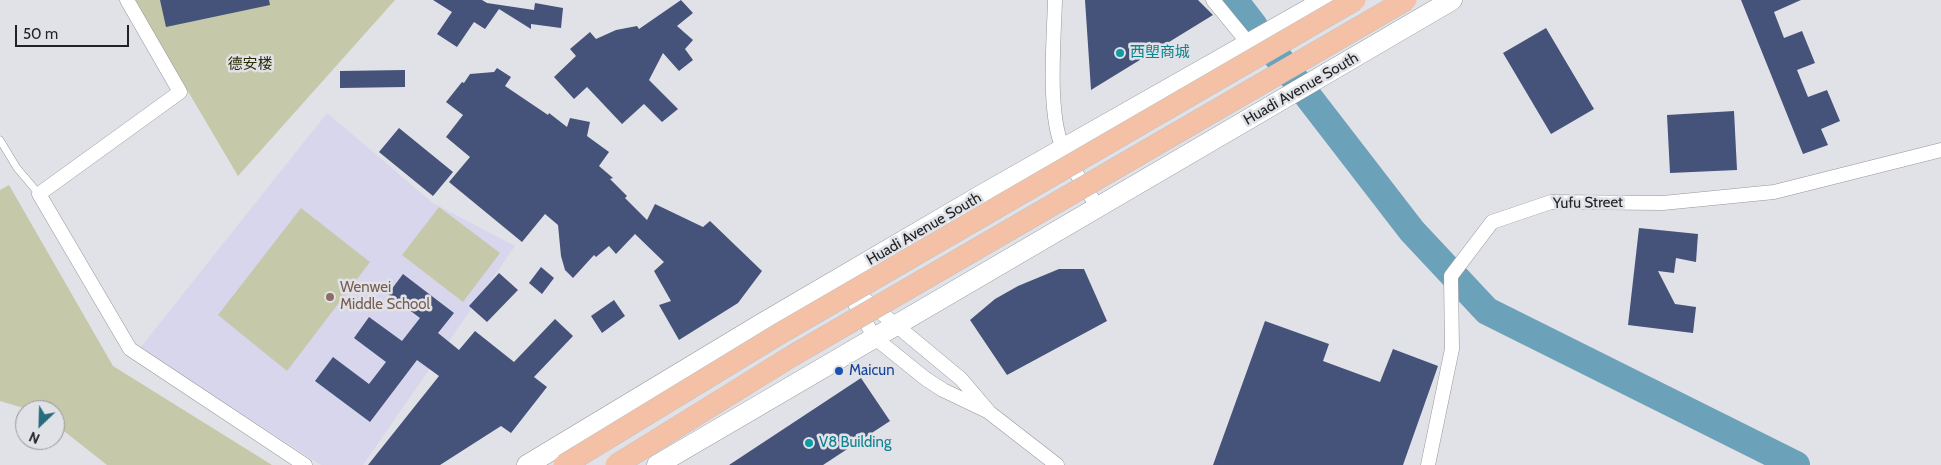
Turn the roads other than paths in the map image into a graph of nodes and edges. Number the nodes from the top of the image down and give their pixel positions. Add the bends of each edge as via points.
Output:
1 (128, 0) edge
2 (1055, 0) edge
3 (1213, 0) edge
4 (1325, 0) edge
5 (1355, 0) edge
6 (1406, 0) edge
7 (1452, 0) edge
8 (1249, 44) junction
9 (0, 140) edge
10 (1063, 149) junction
11 (1941, 150) edge
12 (39, 194) junction
13 (1098, 208) junction
14 (839, 278) junction
15 (897, 325) junction
16 (875, 338) junction
17 (990, 413) junction
18 (305, 465) edge
19 (527, 465) edge
20 (564, 465) edge
21 (616, 465) edge
22 (657, 465) edge
23 (1057, 465) edge
24 (1428, 465) edge

1 - 12 street via 180,92
2 - 10 street via 1055,114
3 - 8 street
4 - 8 main road, Huadi Avenue South
5 - 20 main road, Huadi Avenue South, bridge via 779,334
6 - 21 main road, Huadi Avenue South, bridge via 792,356
7 - 13 main road, Huadi Avenue South
8 - 10 main road, Huadi Avenue South
9 - 12 lane via 17,168
10 - 13 street
10 - 14 main road, Huadi Avenue South
11 - 24 street, Yufu Street via 1774,192 1663,203 1551,202 1492,222 1451,276 1452,350
12 - 18 street via 130,349
13 - 15 main road, Huadi Avenue South
14 - 15 street
14 - 16 street
14 - 19 main road, Huadi Avenue South
15 - 16 main road, Huadi Avenue South
15 - 17 street via 960,379
16 - 17 street via 926,379
16 - 22 main road, Huadi Avenue South
17 - 23 street

